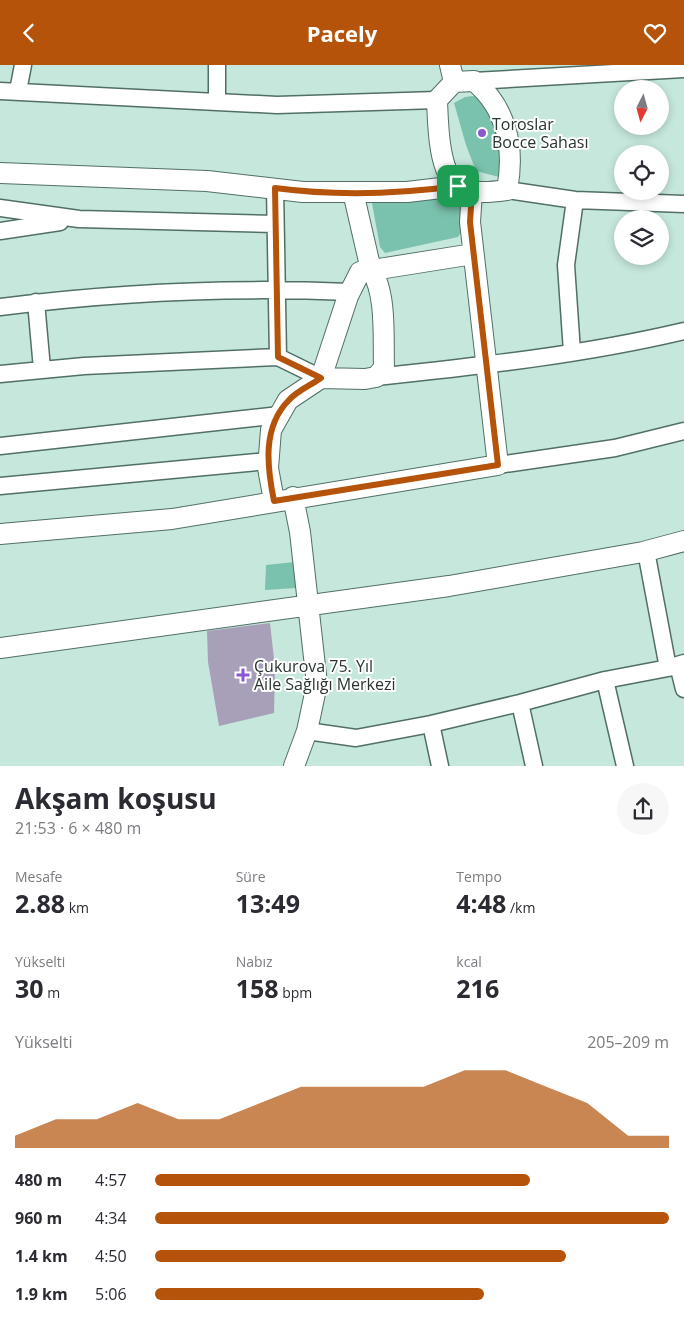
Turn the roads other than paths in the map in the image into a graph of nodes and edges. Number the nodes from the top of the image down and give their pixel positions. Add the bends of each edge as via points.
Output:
1 (23, 65) edge
2 (217, 65) edge
3 (684, 69) edge
4 (452, 74) edge
5 (474, 81) junction
6 (0, 91) edge
7 (18, 91) junction
8 (437, 100) junction
9 (218, 102) junction
10 (0, 173) edge
11 (275, 188) junction
12 (465, 188) junction
13 (507, 190) junction
14 (353, 192) junction
15 (575, 200) junction
16 (684, 204) edge
17 (0, 208) edge
18 (79, 219) junction
19 (275, 224) junction
20 (0, 231) edge
21 (473, 254) junction
22 (371, 270) junction
23 (277, 289) junction
24 (350, 292) junction
25 (36, 302) junction
26 (0, 307) edge
27 (684, 331) edge
28 (572, 352) junction
29 (278, 357) junction
30 (486, 365) junction
31 (42, 369) junction
32 (0, 374) edge
33 (376, 377) junction
34 (321, 378) junction
35 (280, 415) junction
36 (684, 431) edge
37 (0, 446) edge
38 (268, 461) junction
39 (498, 465) junction
40 (0, 486) edge
41 (294, 497) junction
42 (274, 501) junction
43 (0, 533) edge
44 (684, 541) edge
45 (646, 551) junction
46 (308, 607) junction
47 (0, 648) edge
48 (677, 665) edge
49 (605, 680) junction
50 (684, 689) edge
51 (520, 703) junction
52 (431, 724) junction
53 (307, 731) junction
54 (294, 766) edge
55 (440, 766) edge
56 (534, 766) edge
57 (625, 766) edge

1 - 7 street
2 - 9 street
3 - 5 street
4 - 5 street
4 - 8 street
5 - 13 street via 488,93 500,111 511,170
6 - 7 street
7 - 9 street
8 - 9 street via 277,105
8 - 12 street via 442,153 449,175
10 - 11 street via 207,181
11 - 14 street via 303,192
11 - 19 street
12 - 13 street via 486,193
12 - 14 street
12 - 21 street
13 - 15 street
14 - 22 street
15 - 16 street
15 - 28 street via 566,265
17 - 18 street
18 - 19 street
18 - 20 street
19 - 23 street
21 - 22 street
21 - 30 street
22 - 24 street via 360,272
22 - 33 street via 378,279 382,313 384,368
23 - 24 street
23 - 25 street via 114,295
23 - 29 street
24 - 34 street
25 - 26 street
25 - 31 street
27 - 28 street via 634,343
28 - 30 street
29 - 31 street
29 - 34 street
30 - 33 street
30 - 39 street
31 - 32 street
33 - 34 street
34 - 35 street via 288,400
35 - 37 street
35 - 38 street via 271,430
36 - 39 street via 615,448
38 - 40 street
38 - 42 street
39 - 41 street
41 - 42 street
41 - 46 street
42 - 43 street via 172,519
44 - 45 street
45 - 46 street
45 - 48 street
46 - 47 street
46 - 53 street via 317,685
48 - 49 street
48 - 50 street
49 - 51 street
49 - 57 street
51 - 52 street
51 - 56 street
52 - 53 street via 356,737
52 - 55 street
53 - 54 street

